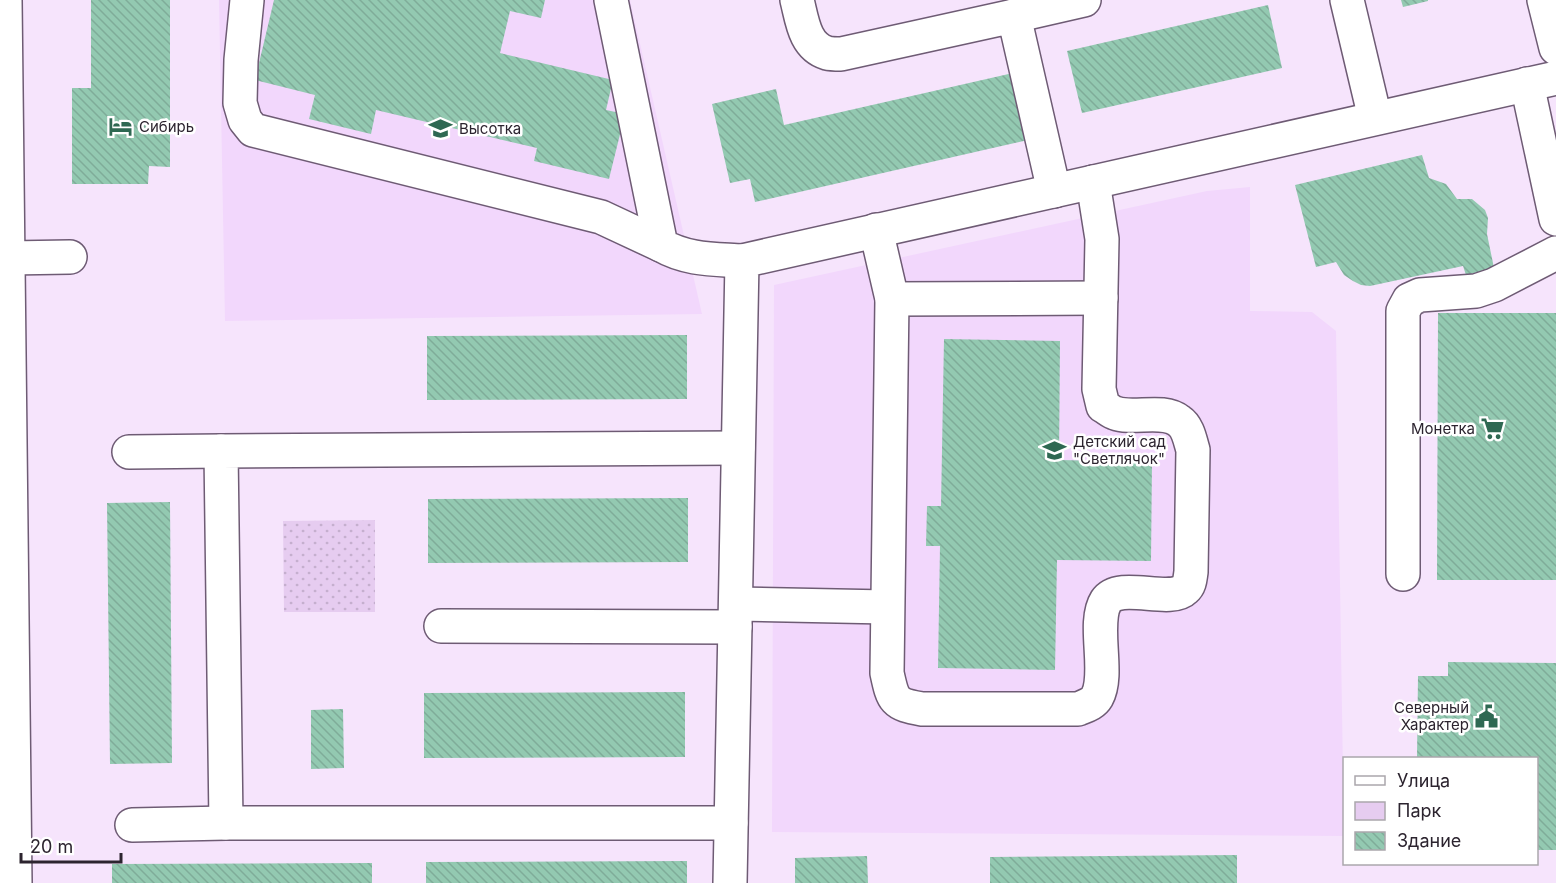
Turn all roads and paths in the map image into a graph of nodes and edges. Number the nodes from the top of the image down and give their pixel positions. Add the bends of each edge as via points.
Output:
1 (5, 0) edge
2 (247, 0) edge
3 (610, 0) edge
4 (797, 0) edge
5 (1084, 0) edge
6 (1347, 0) edge
7 (1544, 0) edge
8 (1014, 16) junction
9 (1556, 48) edge
10 (1542, 81) edge
11 (1376, 118) junction
12 (1093, 182) junction
13 (1054, 191) junction
14 (1556, 219) edge
15 (876, 230) junction
16 (661, 245) junction
17 (1556, 253) edge
18 (70, 257) dead end
19 (8, 258) junction
20 (742, 261) junction
21 (1101, 298) junction
22 (892, 299) junction
23 (738, 448) junction
24 (221, 451) junction
25 (129, 452) dead end
26 (1403, 574) dead end
27 (887, 607) junction
28 (736, 615) junction
29 (441, 626) dead end
30 (226, 823) junction
31 (732, 823) junction
32 (132, 825) dead end
33 (15, 883) edge
34 (730, 883) edge

1 - 19 street
2 - 16 street via 240,103 253,130 601,217
3 - 16 street
4 - 8 street via 804,31 814,46 826,53 841,54
5 - 8 street
6 - 11 street
7 - 9 street
8 - 13 street
10 - 11 street
10 - 14 street
11 - 12 street
12 - 13 street
12 - 21 street via 1102,238
13 - 15 street
15 - 20 street
15 - 22 street
16 - 20 street via 690,257
17 - 26 street via 1476,291 1420,295 1409,300 1403,311
18 - 19 street
19 - 33 street
20 - 23 street
21 - 22 street
21 - 27 street via 1099,389 1103,406 1121,415 1167,416 1180,421 1188,433 1193,450 1189,584 1184,591 1173,594 1124,592 1106,601 1101,614 1101,681 1097,697 1078,709 922,709 903,705 892,693 887,673
22 - 27 street
23 - 24 street
23 - 28 street
24 - 25 street
24 - 30 street
27 - 28 street
28 - 29 street
28 - 31 street
30 - 31 street
30 - 32 street
31 - 34 street

